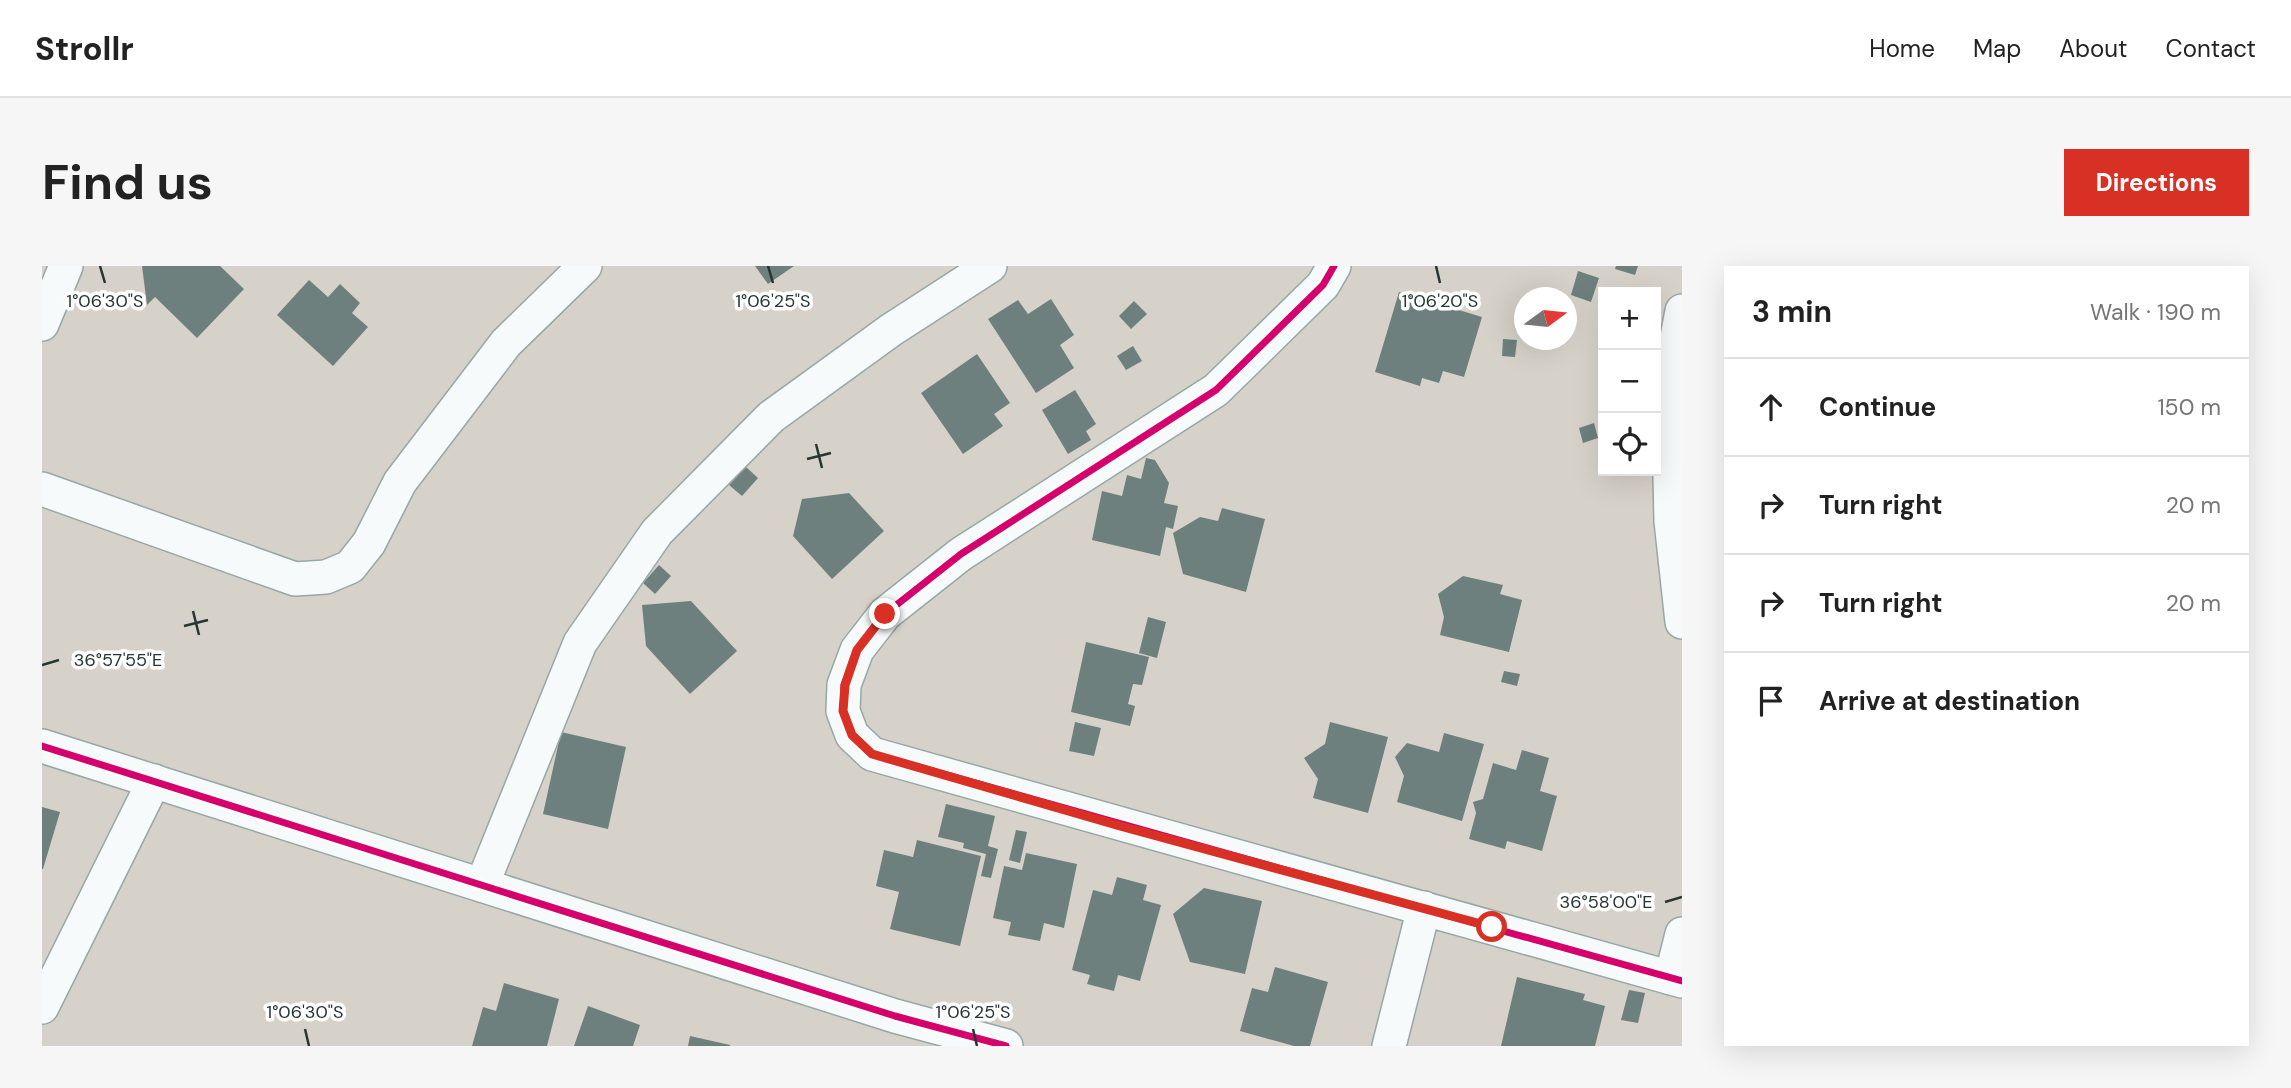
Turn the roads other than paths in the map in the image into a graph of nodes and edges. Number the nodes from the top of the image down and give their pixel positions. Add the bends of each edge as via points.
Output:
1 (66, 266) edge
2 (585, 266) edge
3 (990, 266) edge
4 (1334, 266) edge
5 (1682, 311) edge
6 (42, 324) edge
7 (42, 489) edge
8 (1682, 622) edge
9 (42, 746) edge
10 (154, 781) junction
11 (482, 885) junction
12 (1424, 908) junction
13 (1682, 934) edge
14 (1677, 980) edge
15 (44, 999) edge
16 (1006, 1046) edge
17 (1389, 1046) edge

1 - 6 street
2 - 7 street via 506,343 400,482 369,543 350,567 326,577 295,579
3 - 11 street via 771,416 657,532 580,642
4 - 12 street via 1323,285 1216,390 961,554 885,614 857,650 845,685 843,711 852,735 872,754
5 - 8 street via 1668,385 1671,521
9 - 10 street
10 - 11 street
10 - 15 street
11 - 16 street via 895,1016
12 - 14 street
12 - 17 street
13 - 14 street

